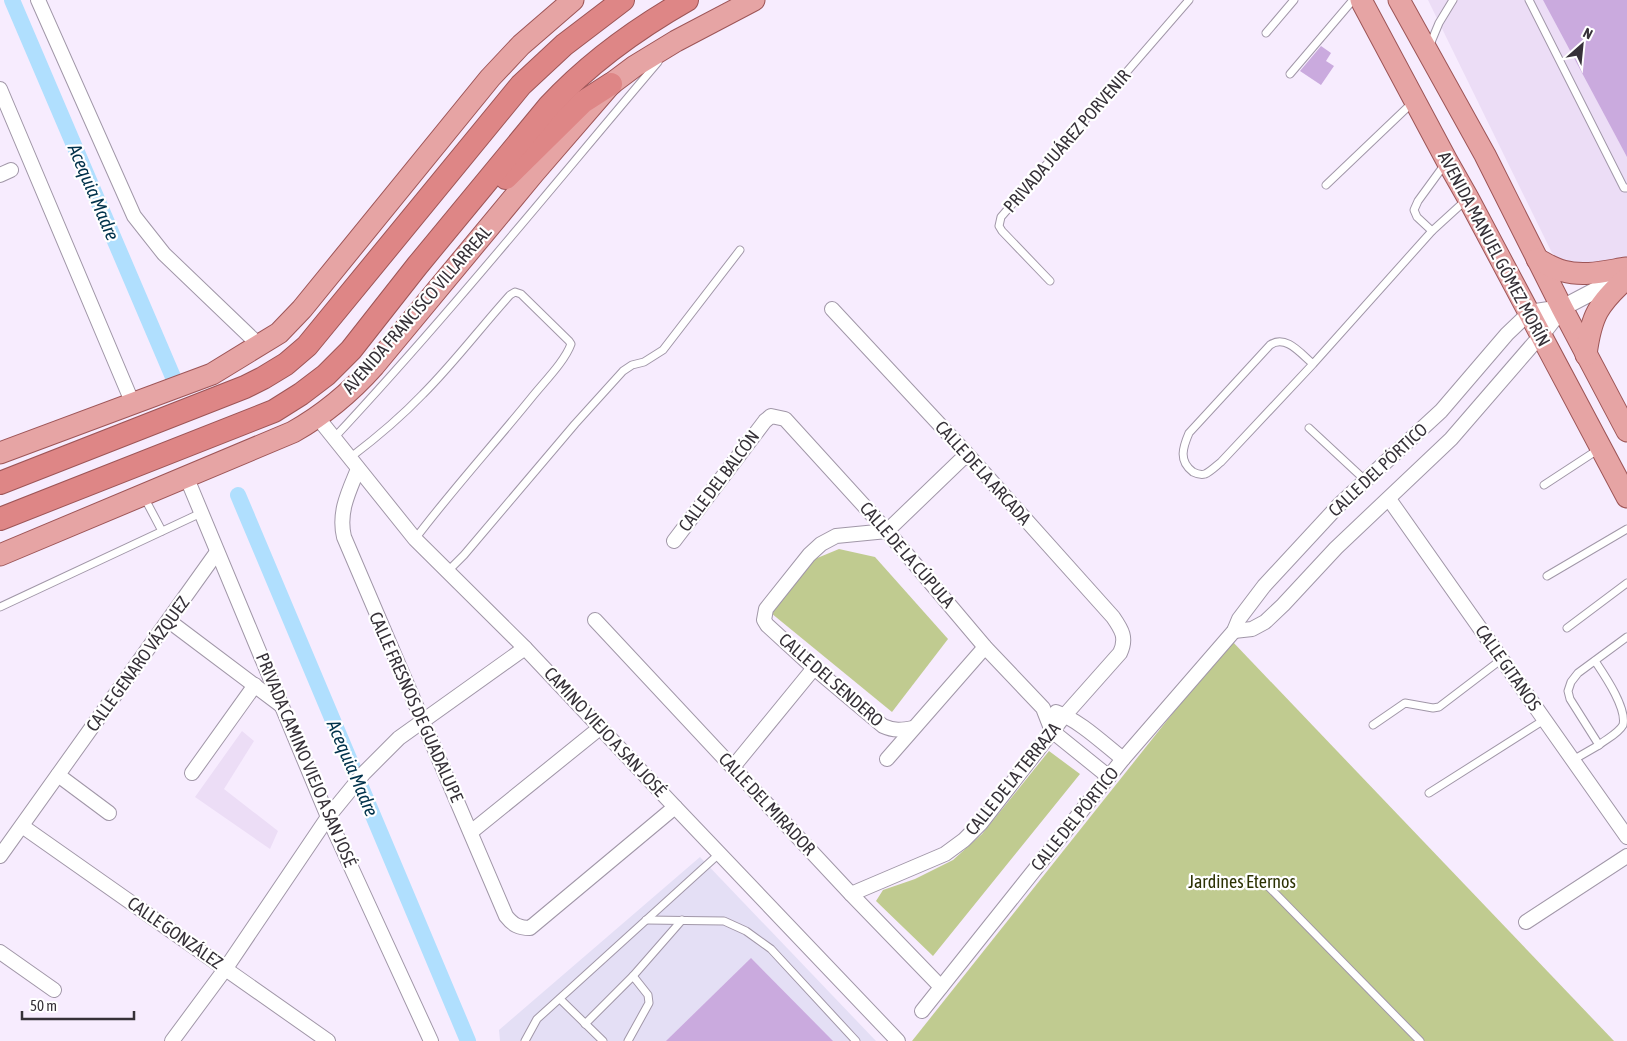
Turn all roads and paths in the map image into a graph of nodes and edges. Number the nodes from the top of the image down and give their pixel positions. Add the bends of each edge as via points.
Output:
1 (38, 0) edge
2 (573, 0) edge
3 (623, 0) edge
4 (687, 0) edge
5 (754, 0) edge
6 (1189, 0) edge
7 (1294, 0) edge
8 (1353, 0) edge
9 (1361, 0) edge
10 (1399, 0) edge
11 (1453, 0) edge
12 (1529, 0) edge
13 (1266, 33) dead end
14 (676, 41) junction
15 (1432, 60) junction
16 (1398, 72) junction
17 (1290, 74) dead end
18 (611, 84) junction
19 (0, 89) edge
20 (1414, 101) junction
21 (1447, 162) junction
22 (1326, 185) dead end
23 (1627, 188) edge
24 (1468, 198) junction
25 (1432, 231) junction
26 (740, 250) dead end
27 (1537, 259) junction
28 (417, 266) junction
29 (1627, 268) edge
30 (1627, 273) edge
31 (1627, 278) edge
32 (1050, 282) dead end
33 (1562, 308) junction
34 (832, 309) dead end
35 (1529, 313) junction
36 (1541, 335) junction
37 (260, 346) junction
38 (1586, 355) junction
39 (1313, 364) junction
40 (1604, 389) junction
41 (134, 404) junction
42 (1627, 408) edge
43 (318, 418) junction
44 (765, 421) joint
45 (1309, 428) dead end
46 (1627, 431) edge
47 (334, 438) junction
48 (1601, 448) junction
49 (0, 453) edge
50 (966, 454) junction
51 (355, 463) junction
52 (186, 476) junction
53 (1366, 480) junction
54 (0, 483) edge
55 (1544, 485) dead end
56 (142, 495) junction
57 (1627, 497) edge
58 (1389, 499) junction
59 (201, 513) junction
60 (0, 519) edge
61 (1627, 529) edge
62 (162, 531) junction
63 (887, 531) junction
64 (415, 539) junction
65 (674, 542) dead end
66 (218, 552) junction
67 (0, 556) edge
68 (447, 572) junction
69 (1547, 576) dead end
70 (1627, 583) edge
71 (0, 607) edge
72 (594, 620) dead end
73 (169, 621) junction
74 (1567, 628) dead end
75 (1234, 631) junction
76 (1627, 637) edge
77 (1124, 644) joint
78 (985, 647) junction
79 (525, 648) junction
80 (1502, 659) junction
81 (1595, 661) junction
82 (814, 668) junction
83 (254, 685) junction
84 (283, 706) junction
85 (1043, 708) junction
86 (1065, 715) junction
87 (1544, 720) junction
88 (422, 722) junction
89 (1373, 725) dead end
90 (601, 727) junction
91 (914, 728) junction
92 (1052, 731) junction
93 (1599, 745) junction
94 (887, 759) dead end
95 (1123, 759) junction
96 (1573, 760) junction
97 (733, 767) junction
98 (192, 773) dead end
99 (58, 775) junction
100 (1109, 777) junction
101 (1429, 793) dead end
102 (675, 807) junction
103 (108, 813) dead end
104 (328, 817) junction
105 (22, 826) junction
106 (472, 832) junction
107 (1627, 837) edge
108 (720, 853) junction
109 (0, 856) edge
110 (1627, 856) edge
111 (1264, 882) dead end
112 (851, 894) junction
113 (646, 920) junction
114 (682, 920) junction
115 (1526, 922) dead end
116 (0, 952) edge
117 (226, 968) junction
118 (633, 976) junction
119 (941, 987) junction
120 (54, 990) dead end
121 (560, 999) junction
122 (922, 1011) dead end
123 (585, 1024) junction
124 (172, 1041) edge
125 (328, 1041) edge
126 (431, 1041) edge
127 (525, 1041) edge
128 (603, 1041) edge
129 (628, 1041) edge
130 (856, 1041) edge
131 (898, 1041) edge
132 (1420, 1041) edge

1 - 37 street via 134,216 164,254
2 - 37 main road via 521,45 490,78 302,309 279,333
3 - 54 highway via 564,44 521,85 328,320 286,364 244,387
4 - 28 highway, AVENIDA FRANCISCO VILLARREAL via 628,36 571,83
5 - 14 main road, AVENIDA FRANCISCO VILLARREAL
6 - 32 lane, PRIVADA JUÁREZ PORVENIR via 1001,217 999,226 1002,231
7 - 13 lane
8 - 17 lane
9 - 16 main road, AVENIDA MANUEL GÓMEZ MORÍN
10 - 15 main road, AVENIDA MANUEL GÓMEZ MORÍN
11 - 15 lane via 1439,23
12 - 23 lane via 1624,188
14 - 18 main road, AVENIDA FRANCISCO VILLARREAL
14 - 47 lane via 394,374
15 - 16 main road via 1418,74
15 - 27 main road, AVENIDA MANUEL GÓMEZ MORÍN via 1485,155
16 - 20 main road, AVENIDA MANUEL GÓMEZ MORÍN
18 - 28 highway via 583,102
18 - 43 main road, AVENIDA FRANCISCO VILLARREAL via 374,366 353,389
19 - 41 street
20 - 21 main road, AVENIDA MANUEL GÓMEZ MORÍN
20 - 22 lane
21 - 24 main road, AVENIDA MANUEL GÓMEZ MORÍN
21 - 25 lane via 1414,210
24 - 25 lane
24 - 35 main road, AVENIDA MANUEL GÓMEZ MORÍN
25 - 39 lane
26 - 68 lane via 663,350 623,371
27 - 29 main road via 1570,273
27 - 33 main road, AVENIDA MANUEL GÓMEZ MORÍN
28 - 60 highway, AVENIDA FRANCISCO VILLARREAL via 351,350 302,394 274,410
30 - 33 street
31 - 38 main road via 1609,294 1598,310 1590,329
33 - 35 street
33 - 36 street
33 - 38 main road, AVENIDA MANUEL GÓMEZ MORÍN
34 - 50 street, CALLE DE LA ARCADA
35 - 36 main road, AVENIDA MANUEL GÓMEZ MORÍN
35 - 53 street, CALLE DEL PÓRTICO via 1441,411
36 - 48 main road, AVENIDA MANUEL GÓMEZ MORÍN
36 - 58 street, CALLE DEL PÓRTICO via 1451,439
37 - 41 main road via 212,374
38 - 40 main road, AVENIDA MANUEL GÓMEZ MORÍN
39 - 39 lane via 1221,462 1200,475 1184,463 1183,449 1189,433 1275,341 1290,345
40 - 42 street
40 - 46 main road, AVENIDA MANUEL GÓMEZ MORÍN
41 - 49 main road
43 - 47 street, CAMINO VIEJO A SAN JOSÉ
43 - 52 main road, AVENIDA FRANCISCO VILLARREAL via 293,432
44 - 63 street, CALLE DE LA CÚPULA via 771,416 785,419 792,425
44 - 65 street, CALLE DEL BALCÓN
45 - 53 lane
47 - 51 street, CAMINO VIEJO A SAN JOSÉ
48 - 55 lane
48 - 57 main road, AVENIDA MANUEL GÓMEZ MORÍN
50 - 63 street
50 - 77 street, CALLE DE LA ARCADA via 1113,617 1123,634
51 - 64 street, CAMINO VIEJO A SAN JOSÉ
51 - 64 lane via 424,393 515,292 521,294 569,341 571,344 567,351 546,380
51 - 88 street, CALLE FRESNOS DE GUADALUPE via 341,526
52 - 56 main road, AVENIDA FRANCISCO VILLARREAL
52 - 59 street, PRIVADA CAMINO VIEJO A SAN JOSÉ
53 - 75 street, CALLE DEL PÓRTICO via 1338,505 1264,586
56 - 62 lane
56 - 67 main road, AVENIDA FRANCISCO VILLARREAL
58 - 75 street, CALLE DEL PÓRTICO via 1336,548 1265,622 1252,629
58 - 80 street, CALLE GITANOS
59 - 62 lane
59 - 66 street, PRIVADA CAMINO VIEJO A SAN JOSÉ
61 - 69 lane
62 - 71 lane
63 - 78 street, CALLE DE LA CÚPULA
63 - 82 street, CALLE DEL SENDERO via 836,536 820,544 766,609 764,620 767,624
64 - 68 street, CAMINO VIEJO A SAN JOSÉ
66 - 73 street, CALLE GENARO VÁZQUEZ
66 - 84 street, PRIVADA CAMINO VIEJO A SAN JOSÉ
68 - 79 street, CAMINO VIEJO A SAN JOSÉ
70 - 74 lane
72 - 97 street, CALLE DEL MIRADOR
73 - 83 street
73 - 99 street, CALLE GENARO VÁZQUEZ
75 - 95 street, CALLE DEL PÓRTICO
76 - 81 lane
77 - 86 street, CALLE DE LA TERRAZA via 1120,653
78 - 85 street, CALLE DE LA CÚPULA
78 - 91 street
79 - 88 street
79 - 90 street, CAMINO VIEJO A SAN JOSÉ
80 - 87 street, CALLE GITANOS
80 - 89 lane via 1439,707 1405,702
81 - 93 lane via 1578,673 1570,682 1568,691
81 - 93 lane via 1624,706 1627,718 1622,728
82 - 91 street, CALLE DEL SENDERO via 883,726 892,730
82 - 97 street
83 - 84 street
83 - 98 street
84 - 104 street, PRIVADA CAMINO VIEJO A SAN JOSÉ
85 - 86 street, CALLE DE LA CÚPULA
85 - 92 street, CALLE DE LA CÚPULA
86 - 92 street, CALLE DE LA TERRAZA
86 - 95 street, CALLE DE LA CÚPULA
87 - 96 street, CALLE GITANOS
87 - 101 lane
88 - 104 street via 399,738 364,773
88 - 106 street, CALLE FRESNOS DE GUADALUPE
90 - 102 street, CAMINO VIEJO A SAN JOSÉ
90 - 106 street
91 - 94 street
92 - 100 street, CALLE DE LA CÚPULA
92 - 112 street, CALLE DE LA TERRAZA via 981,823 964,840 945,854
93 - 96 lane
95 - 100 street, CALLE DEL PÓRTICO
96 - 107 street, CALLE GITANOS
97 - 112 street, CALLE DEL MIRADOR
99 - 103 street
99 - 105 street, CALLE GENARO VÁZQUEZ
100 - 119 street, CALLE DEL PÓRTICO
102 - 106 street, CALLE FRESNOS DE GUADALUPE via 530,928 520,928 506,916
102 - 108 street, CAMINO VIEJO A SAN JOSÉ
104 - 117 street
104 - 126 street, PRIVADA CAMINO VIEJO A SAN JOSÉ
105 - 109 street, CALLE GENARO VÁZQUEZ
105 - 117 street, CALLE GONZÁLEZ
108 - 113 lane
108 - 131 street, CAMINO VIEJO A SAN JOSÉ
110 - 115 street
111 - 132 lane
112 - 119 street, CALLE DEL MIRADOR
113 - 114 lane
113 - 121 lane
114 - 118 lane
114 - 130 lane via 724,921 757,937
116 - 120 street
117 - 124 street
117 - 125 street, CALLE GONZÁLEZ
118 - 123 lane
118 - 129 lane via 648,995 649,1003
119 - 122 street, CALLE DEL PÓRTICO
121 - 123 lane
121 - 127 lane via 538,1020
123 - 128 lane

